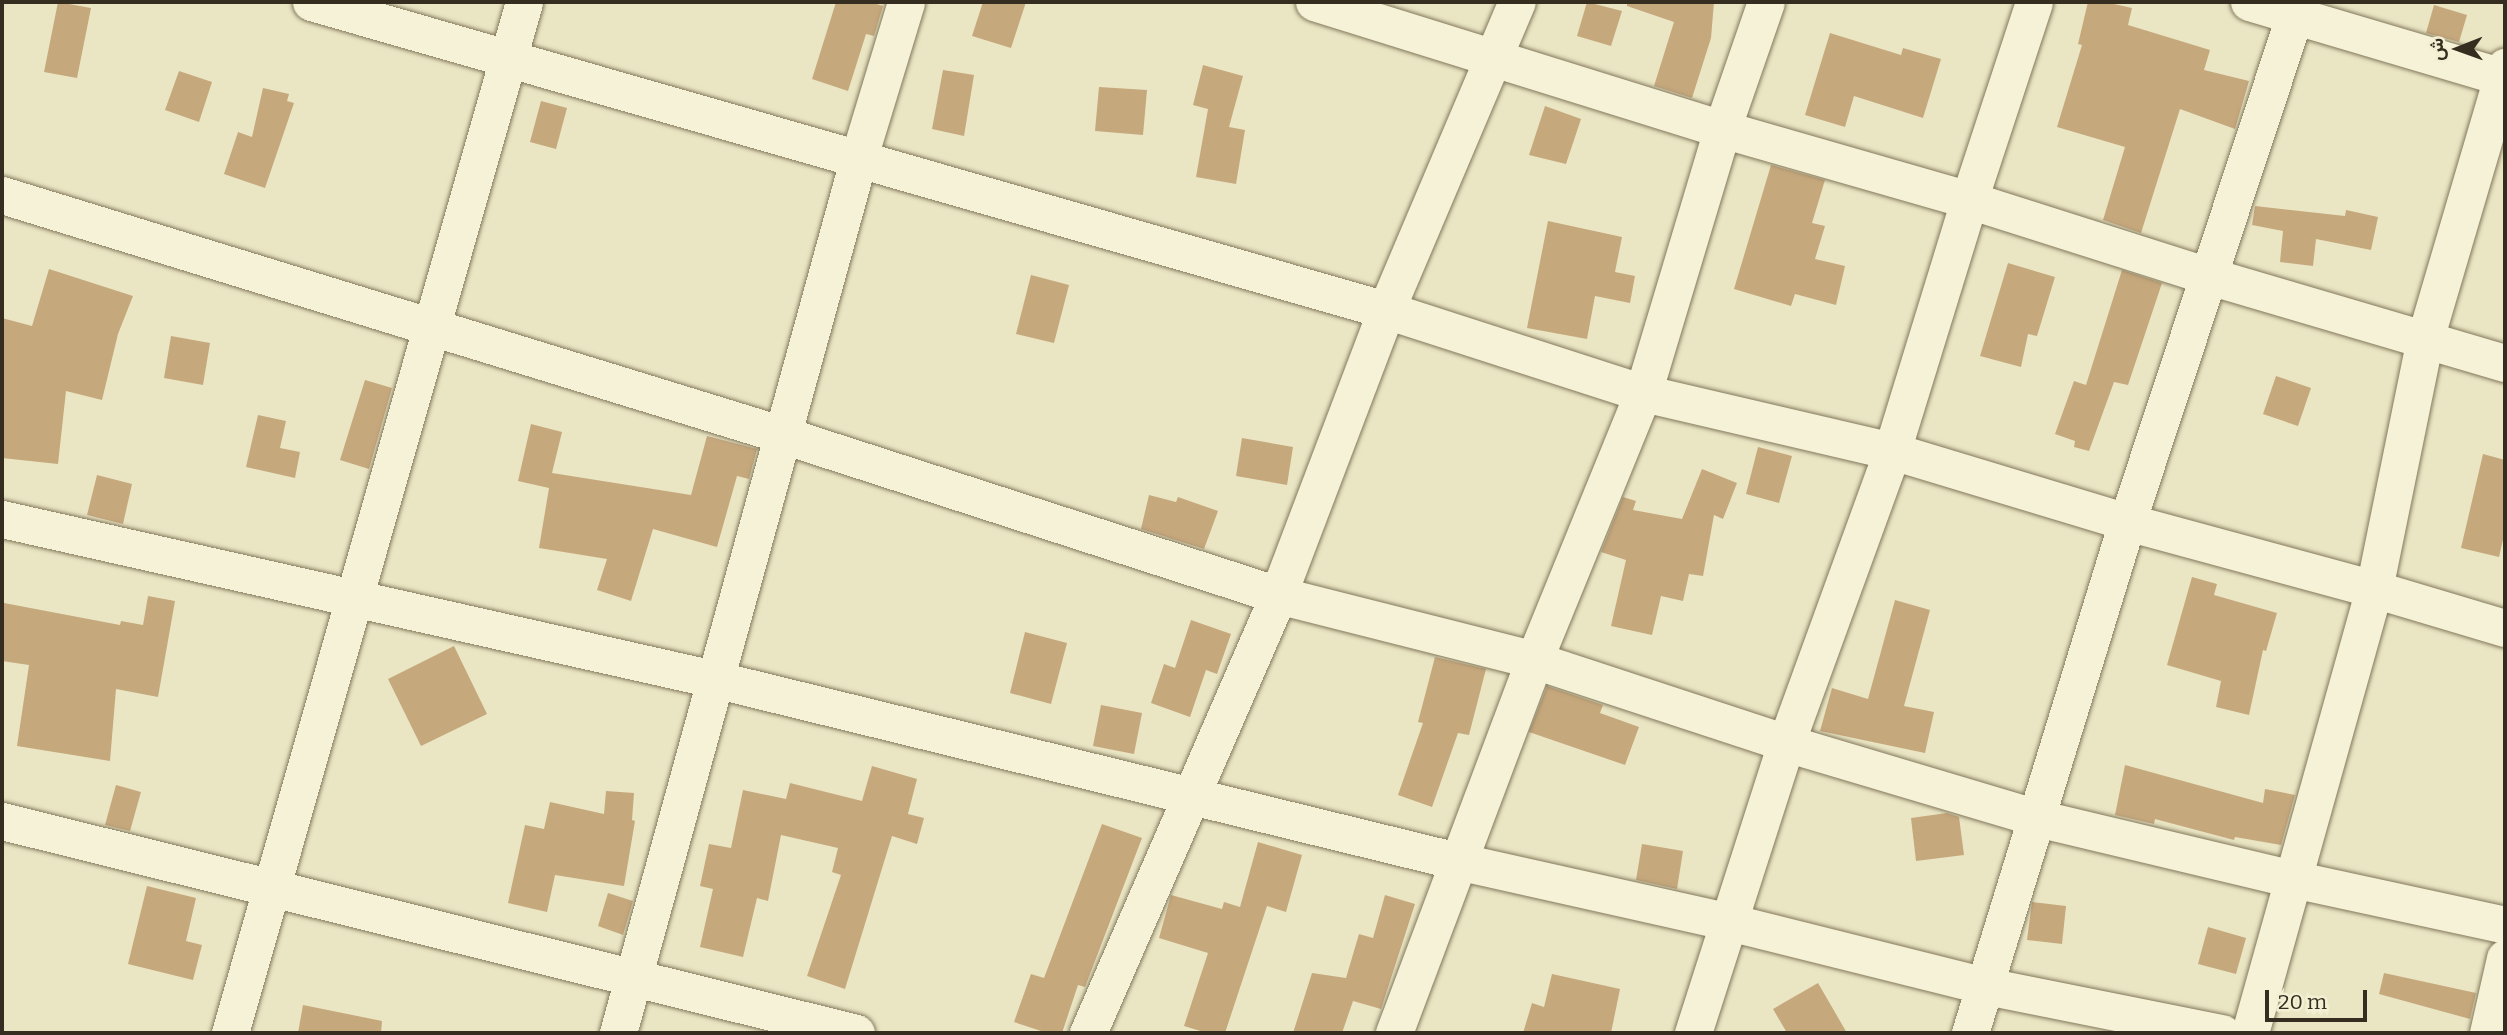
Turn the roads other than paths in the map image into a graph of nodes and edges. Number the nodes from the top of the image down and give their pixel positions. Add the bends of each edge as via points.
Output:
1 (311, 2) edge
2 (524, 2) edge
3 (906, 2) edge
4 (1314, 2) edge
5 (1517, 2) edge
6 (1766, 2) edge
7 (2034, 2) edge
8 (2249, 2) edge
9 (2297, 9) edge
10 (1494, 56) junction
11 (508, 57) junction
12 (2504, 74) edge
13 (1723, 130) junction
14 (859, 157) junction
15 (2, 195) edge
16 (1969, 200) junction
17 (2209, 276) junction
18 (1386, 310) junction
19 (432, 327) junction
20 (2425, 339) junction
21 (2505, 363) edge
22 (1643, 393) junction
23 (783, 435) junction
24 (1892, 451) junction
25 (2, 519) edge
26 (2127, 522) junction
27 (2374, 589) junction
28 (1278, 595) junction
29 (354, 598) junction
30 (2505, 628) edge
31 (1534, 660) junction
32 (714, 679) junction
33 (1786, 743) junction
34 (1194, 795) junction
35 (2037, 818) junction
36 (2, 821) edge
37 (1457, 861) junction
38 (2294, 879) junction
39 (272, 890) junction
40 (1729, 922) junction
41 (2505, 925) edge
42 (2505, 958) edge
43 (634, 979) junction
44 (1986, 986) junction
45 (230, 1033) edge
46 (618, 1033) edge
47 (856, 1033) edge
48 (1088, 1033) edge
49 (1394, 1033) edge
50 (1693, 1033) edge
51 (1970, 1033) edge
52 (2222, 1033) edge
53 (2250, 1033) edge
54 (2488, 1033) edge

1 - 11 street
2 - 11 street
3 - 14 street
4 - 10 street
5 - 10 street
6 - 13 street
7 - 16 street
8 - 9 street
9 - 12 street
9 - 17 street
10 - 13 street
10 - 18 street
11 - 14 street
11 - 19 street
12 - 20 street
13 - 16 street
13 - 22 street
14 - 18 street
14 - 23 street
15 - 19 street
16 - 17 street
16 - 24 street
17 - 20 street
17 - 26 street
18 - 22 street
18 - 28 street
19 - 23 street
19 - 29 street
20 - 21 street
20 - 27 street
22 - 24 street
22 - 31 street
23 - 28 street
23 - 32 street
24 - 26 street
24 - 33 street
25 - 29 street
26 - 27 street
26 - 35 street
27 - 30 street
27 - 38 street
28 - 31 street
28 - 34 street
29 - 32 street
29 - 39 street
31 - 33 street
31 - 37 street
32 - 34 street
32 - 43 street
33 - 35 street
33 - 40 street
34 - 37 street
34 - 48 street
35 - 38 street
35 - 44 street
36 - 39 street
37 - 40 street
37 - 49 street
38 - 41 street
38 - 53 street
39 - 43 street
39 - 45 street
40 - 44 street
40 - 50 street
42 - 54 street
43 - 46 street
43 - 47 street
44 - 51 street
44 - 52 street

